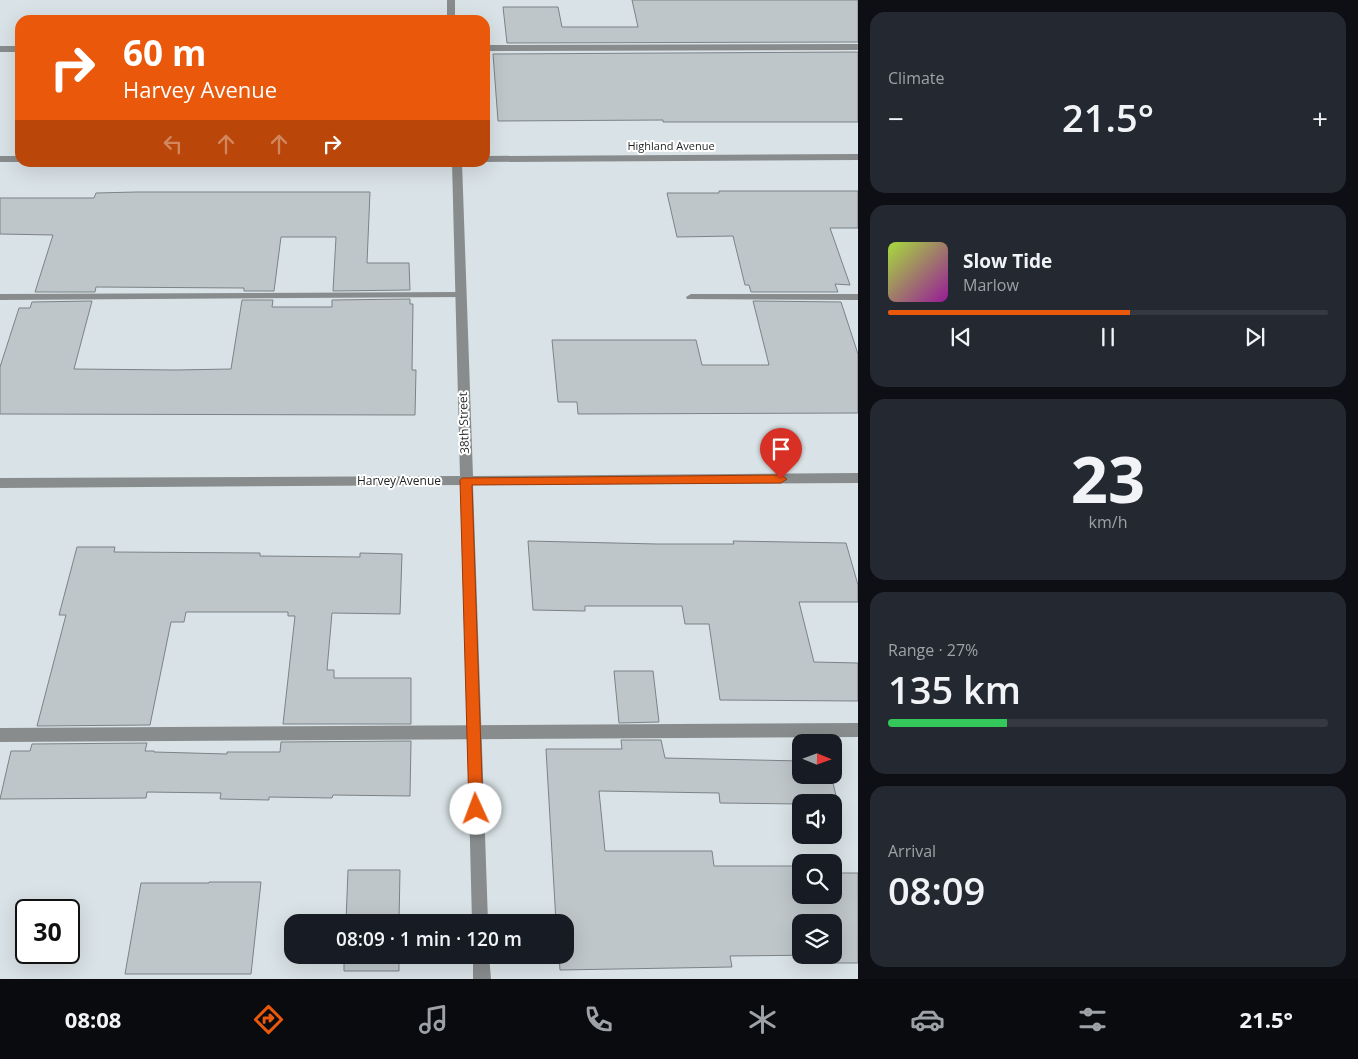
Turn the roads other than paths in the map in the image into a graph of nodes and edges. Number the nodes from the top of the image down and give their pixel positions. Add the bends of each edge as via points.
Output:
1 (451, 0) edge
2 (451, 15) edge
3 (858, 47) edge
4 (490, 48) edge
5 (0, 49) edge
6 (15, 49) edge
7 (858, 158) edge
8 (0, 159) edge
9 (15, 159) edge
10 (490, 159) edge
11 (457, 167) edge
12 (460, 296) junction
13 (858, 296) edge
14 (0, 297) edge
15 (691, 297) dead end
16 (858, 478) edge
17 (466, 480) junction
18 (0, 483) edge
19 (858, 730) edge
20 (474, 733) junction
21 (0, 735) edge
22 (480, 914) edge
23 (481, 964) edge
24 (482, 979) edge

1 - 2 street
3 - 4 street
5 - 6 street
7 - 10 street, Highland Avenue
8 - 9 street
11 - 12 street, 38th Street
12 - 14 street
12 - 17 street, 38th Street
13 - 15 street
16 - 17 street, Harvey Avenue
17 - 18 street, Harvey Avenue
17 - 20 street, 38th Street
19 - 20 street
20 - 21 street
20 - 22 street, 38th Street
23 - 24 street

